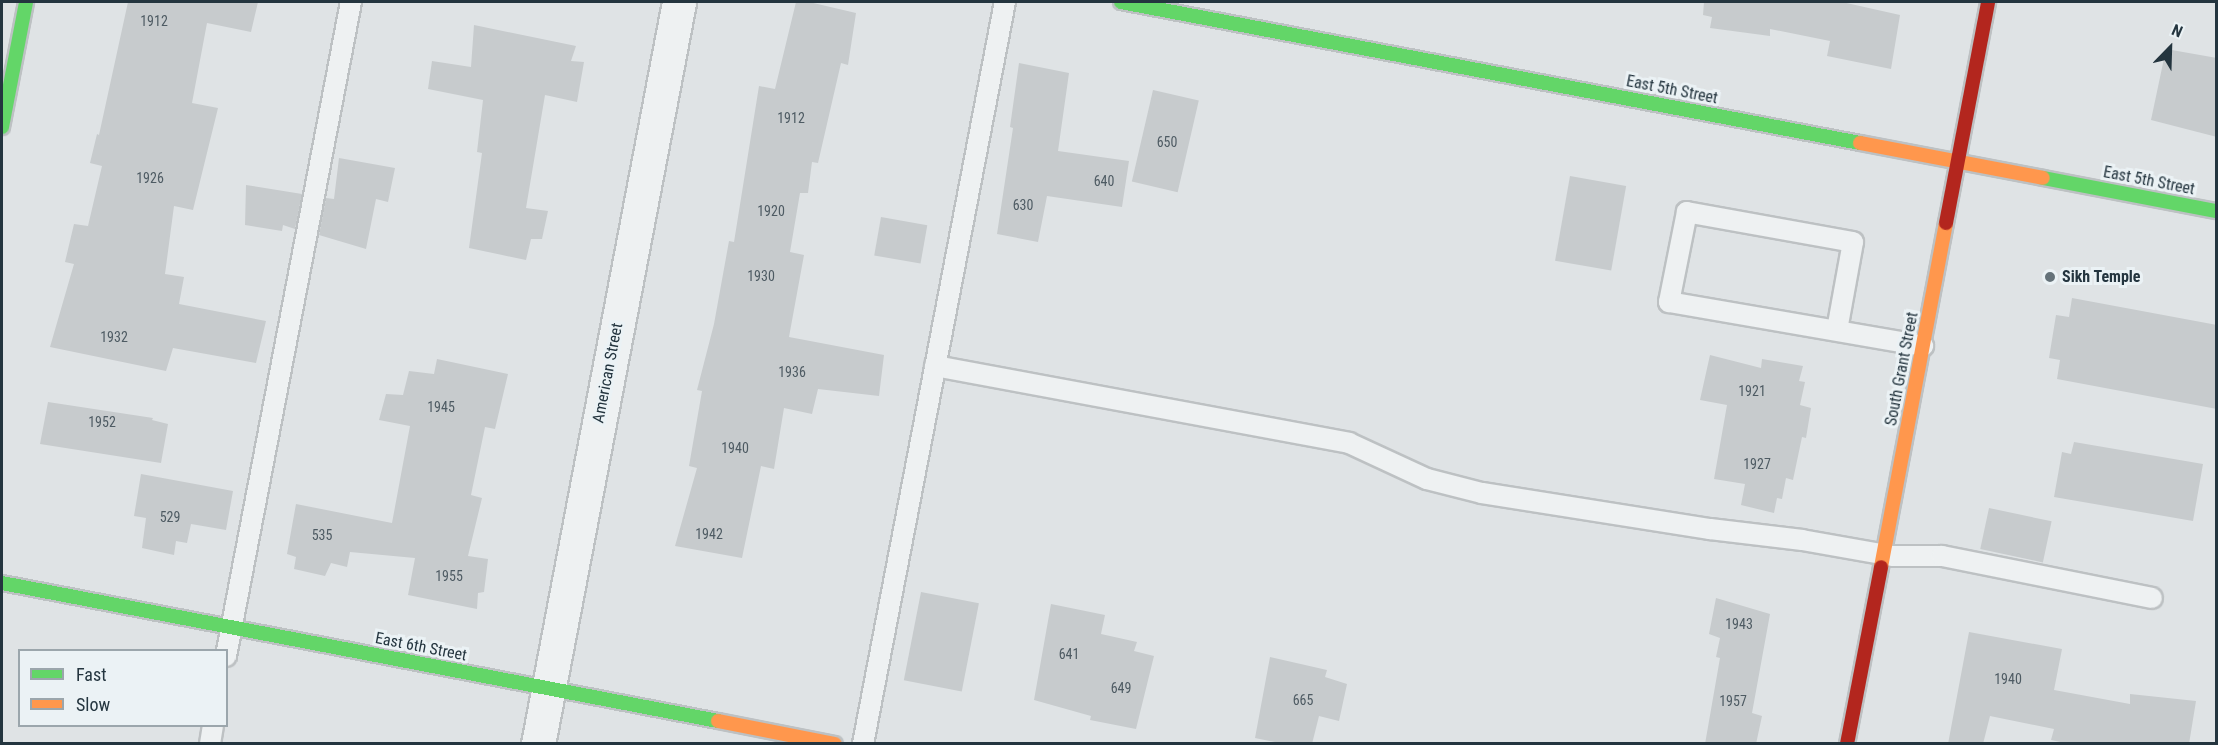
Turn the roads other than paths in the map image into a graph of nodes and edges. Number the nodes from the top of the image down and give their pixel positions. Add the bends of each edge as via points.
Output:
1 (26, 2) edge
2 (351, 2) edge
3 (679, 2) edge
4 (1005, 2) edge
5 (1121, 2) edge
6 (1988, 2) edge
7 (2, 127) edge
8 (1958, 161) junction
9 (2217, 211) edge
10 (1837, 330) junction
11 (1923, 346) junction
12 (935, 366) junction
13 (1883, 554) junction
14 (2, 583) edge
15 (2152, 598) dead end
16 (232, 628) junction
17 (228, 649) edge
18 (548, 688) junction
19 (213, 727) edge
20 (210, 744) edge
21 (538, 744) edge
22 (835, 744) edge
23 (863, 744) edge
24 (1847, 744) edge

1 - 7 street
2 - 16 lane
3 - 18 street, American Street
4 - 12 lane
5 - 8 street, East 5th Street
6 - 8 street, South Grant Street
8 - 9 street, East 5th Street
8 - 11 street, South Grant Street
10 - 10 lane via 1853,242 1687,212 1668,302
10 - 11 lane
11 - 13 street, South Grant Street
12 - 13 lane via 1349,444 1427,479 1482,493
12 - 23 lane
13 - 15 lane via 1942,556
13 - 24 street, South Grant Street
14 - 16 street, East 6th Street
16 - 17 lane
16 - 18 street, East 6th Street
18 - 21 street, American Street
18 - 22 street, East 6th Street
19 - 20 lane

